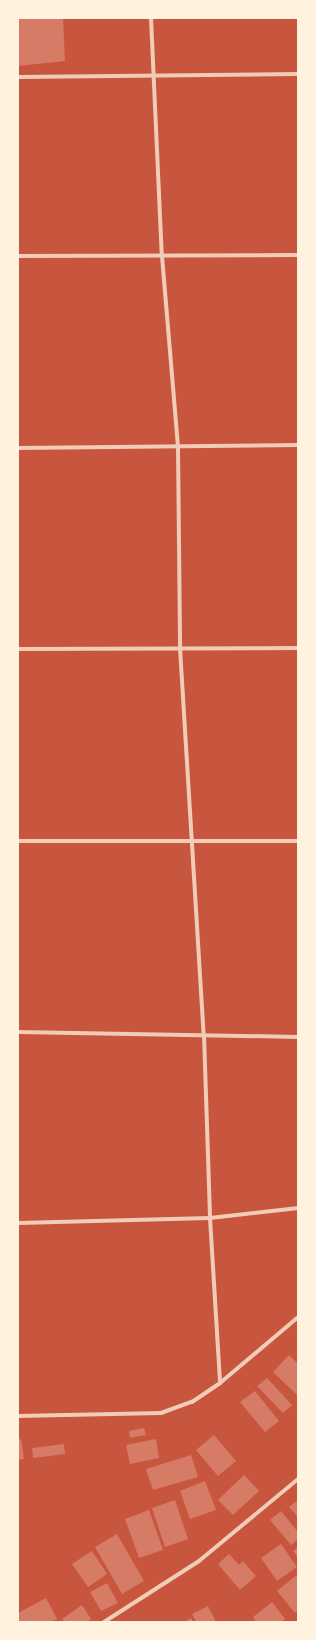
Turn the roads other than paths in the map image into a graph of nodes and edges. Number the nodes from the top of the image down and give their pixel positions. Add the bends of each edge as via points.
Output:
1 (151, 18) edge
2 (298, 74) edge
3 (153, 75) junction
4 (18, 77) edge
5 (298, 255) edge
6 (18, 256) edge
7 (162, 256) junction
8 (298, 445) edge
9 (178, 447) junction
10 (18, 448) edge
11 (180, 648) junction
12 (298, 648) edge
13 (18, 649) edge
14 (18, 841) edge
15 (193, 841) junction
16 (298, 841) edge
17 (18, 1032) edge
18 (204, 1035) junction
19 (298, 1037) edge
20 (298, 1208) edge
21 (210, 1218) junction
22 (18, 1223) edge
23 (298, 1317) edge
24 (220, 1383) junction
25 (18, 1416) edge
26 (298, 1480) edge
27 (104, 1622) edge

1 - 3 street
2 - 3 street
3 - 4 street
3 - 7 street
5 - 7 street
6 - 7 street
7 - 9 street
8 - 9 street
9 - 10 street
9 - 11 street
11 - 12 street
11 - 13 street
11 - 15 street
14 - 15 street
15 - 16 street
15 - 18 street
17 - 18 street
18 - 19 street
18 - 21 street
20 - 21 street
21 - 22 street
21 - 24 street
23 - 24 street
24 - 25 street via 192,1402 161,1413
26 - 27 street via 199,1561

